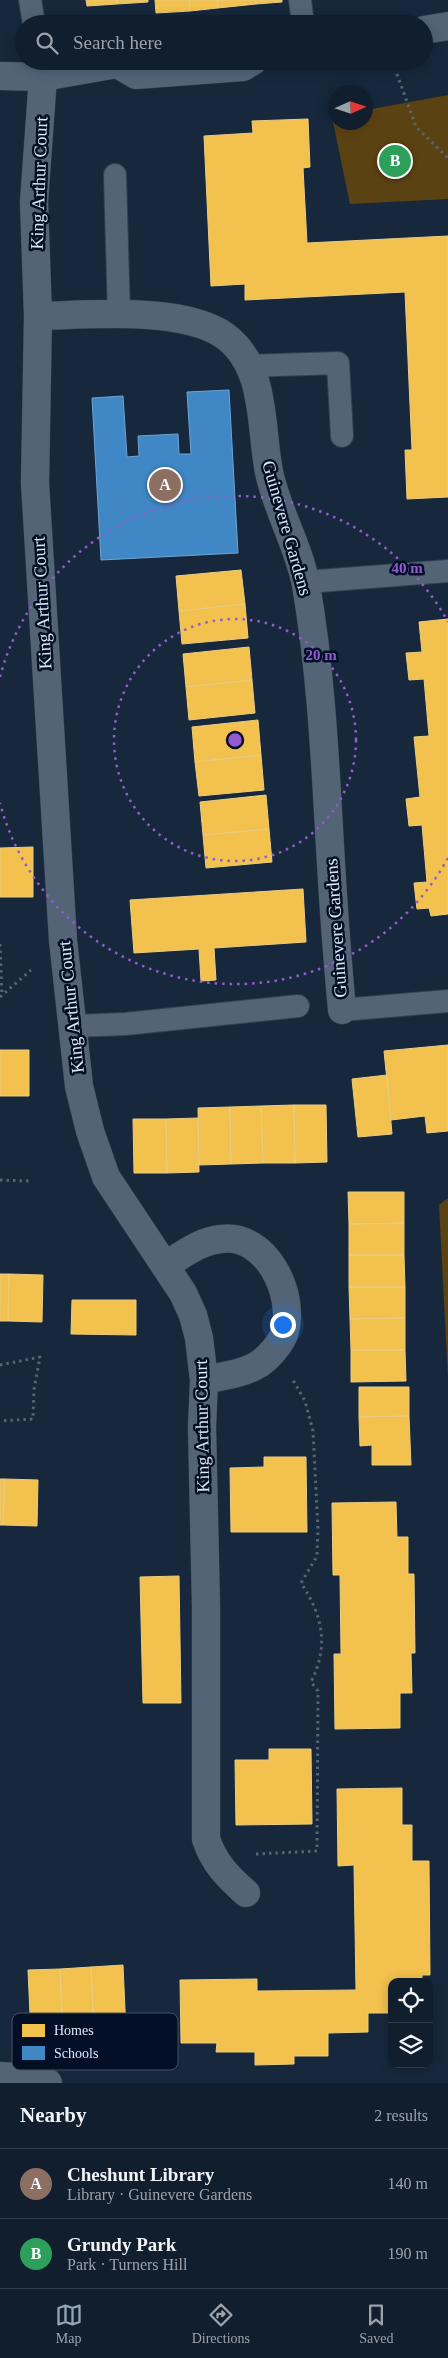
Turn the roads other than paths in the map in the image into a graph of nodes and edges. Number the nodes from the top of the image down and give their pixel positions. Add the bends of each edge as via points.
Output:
1 (30, 0) edge
2 (300, 0) edge
3 (32, 15) edge
4 (302, 15) edge
5 (448, 26) edge
6 (433, 28) edge
7 (36, 70) edge
8 (42, 70) edge
9 (128, 70) edge
10 (203, 70) edge
11 (0, 76) edge
12 (115, 175) dead end
13 (38, 316) junction
14 (119, 316) junction
15 (250, 366) junction
16 (342, 436) dead end
17 (448, 571) edge
18 (306, 582) junction
19 (448, 1001) edge
20 (298, 1006) dead end
21 (342, 1010) joint
22 (73, 1026) junction
23 (166, 1265) junction
24 (204, 1380) junction
25 (246, 1893) dead end
26 (0, 2076) edge
27 (48, 2083) edge

1 - 3 lane
2 - 4 lane
5 - 6 street
7 - 11 street
8 - 13 street, King Arthur Court via 34,202
9 - 10 street via 136,75
12 - 14 lane
13 - 14 street, Guinevere Gardens
13 - 22 street, King Arthur Court via 36,483 64,940
14 - 15 street, Guinevere Gardens via 192,320 226,337
15 - 16 lane via 338,363
15 - 18 street, Guinevere Gardens via 260,404 270,474
17 - 18 lane
18 - 21 street, Guinevere Gardens via 322,698
19 - 21 lane
20 - 22 lane via 125,1024
22 - 23 street, King Arthur Court via 79,1086 106,1178
23 - 24 street, King Arthur Court via 193,1315
23 - 24 street via 201,1244 238,1239 255,1247 267,1258 278,1276 286,1313 285,1332 260,1363 247,1370
24 - 25 street, King Arthur Court via 206,1839 212,1857
26 - 27 street

